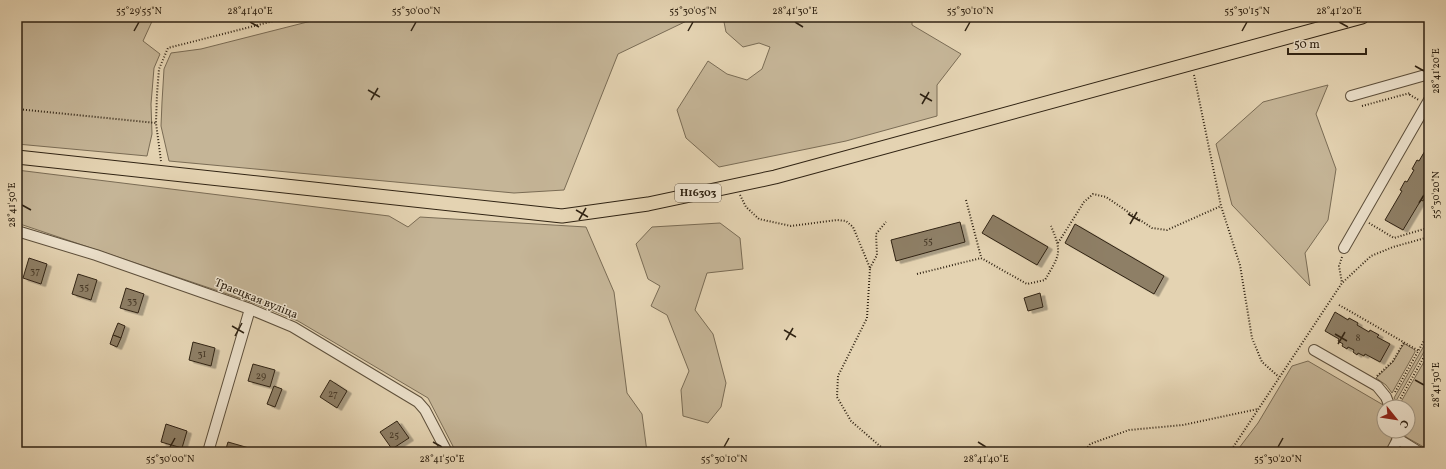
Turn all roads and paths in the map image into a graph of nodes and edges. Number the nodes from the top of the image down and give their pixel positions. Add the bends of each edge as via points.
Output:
1 (289, 17) edge
2 (1362, 17) edge
3 (1192, 64) junction
4 (1429, 74) edge
5 (1410, 93) dead end
6 (1351, 96) dead end
7 (1429, 100) edge
8 (1362, 106) dead end
9 (17, 109) edge
10 (156, 123) junction
11 (17, 157) edge
12 (162, 173) junction
13 (735, 186) junction
14 (966, 200) dead end
15 (1222, 206) junction
16 (1361, 219) junction
17 (1429, 221) edge
18 (886, 222) dead end
19 (1051, 226) dead end
20 (17, 231) edge
21 (1429, 237) edge
22 (1058, 243) junction
23 (1344, 248) joint
24 (981, 258) junction
25 (870, 268) junction
26 (916, 274) dead end
27 (1342, 283) junction
28 (1339, 305) dead end
29 (250, 309) junction
30 (1429, 332) edge
31 (1404, 342) junction
32 (1429, 348) edge
33 (1314, 350) dead end
34 (1419, 351) junction
35 (1279, 377) junction
36 (1374, 378) dead end
37 (1387, 399) edge
38 (1394, 399) edge
39 (1395, 399) edge
40 (1259, 409) junction
41 (1395, 439) edge
42 (1402, 439) edge
43 (208, 452) edge
44 (447, 452) edge
45 (883, 452) edge
46 (1084, 452) edge
47 (1230, 452) edge
48 (1390, 452) edge
49 (1419, 452) edge

1 - 10 path via 168,48 159,69
2 - 3 main road, Н16303
3 - 13 main road, Н16303
3 - 15 path
4 - 6 street
5 - 8 path
7 - 16 street
9 - 10 path
10 - 12 path
11 - 12 main road, Н16303
12 - 13 main road, Н16303 via 562,216 648,204
13 - 25 path via 746,207 759,219 791,226 846,221 852,227
14 - 24 path
15 - 22 path via 1167,230 1152,228 1106,197 1093,194 1084,202
15 - 35 path via 1240,265 1252,338 1262,362
16 - 17 path via 1394,238 1424,229
16 - 23 street
18 - 25 path via 876,234 877,255
19 - 22 path
20 - 29 street, Траецкая вуліца via 96,255
21 - 27 path via 1371,256
22 - 24 path via 1058,256 1045,280 1027,284
23 - 27 path via 1339,266
24 - 26 path
25 - 45 path via 867,318 838,376 837,397 851,422 881,447
27 - 35 path
28 - 31 path
29 - 43 street
29 - 44 street, Траецкая вуліца via 293,327 418,402 425,410
30 - 34 path
31 - 34 path
31 - 36 path via 1393,361
32 - 39 path
33 - 37 street via 1376,386
34 - 38 path
35 - 40 path
40 - 46 path via 1183,425 1129,430 1090,444
40 - 47 path
41 - 48 street
42 - 49 street

